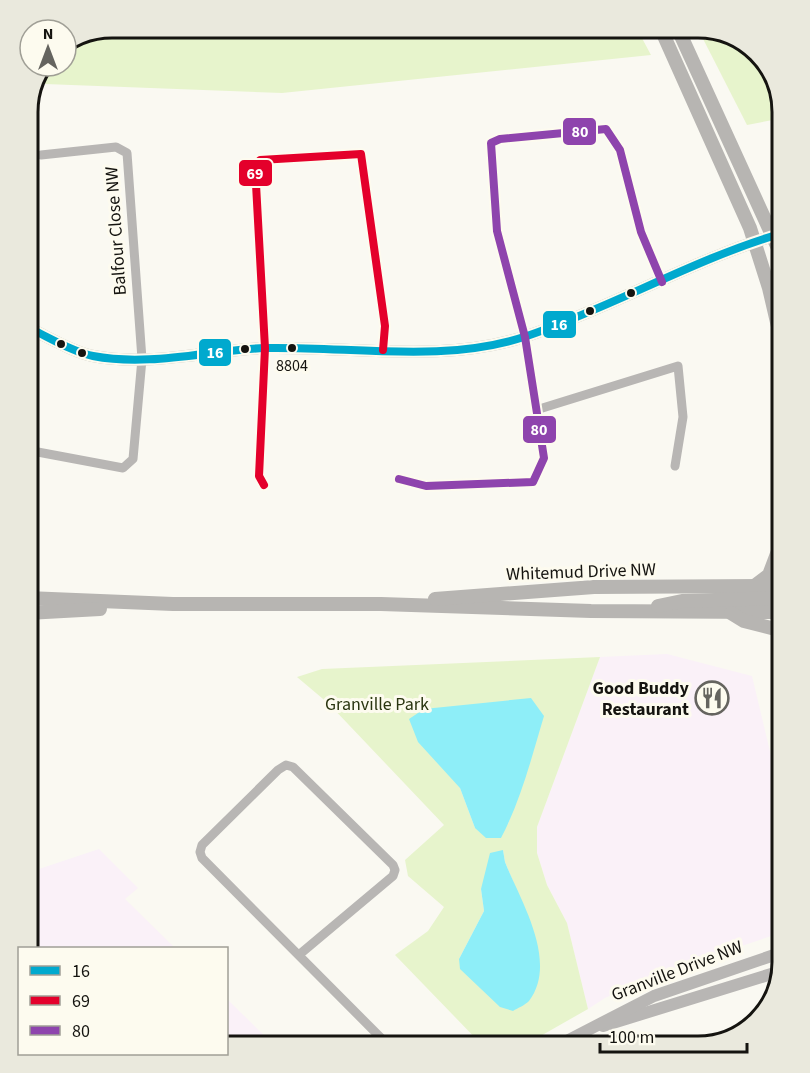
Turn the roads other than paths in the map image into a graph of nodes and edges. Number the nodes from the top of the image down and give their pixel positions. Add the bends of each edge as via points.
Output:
1 (665, 38) edge
2 (682, 38) edge
3 (40, 155) dead end
4 (772, 222) edge
5 (772, 236) edge
6 (754, 242) junction
7 (662, 282) junction
8 (772, 300) edge
9 (38, 334) edge
10 (525, 337) junction
11 (265, 348) junction
12 (383, 350) junction
13 (142, 359) junction
14 (536, 410) junction
15 (38, 452) edge
16 (675, 466) dead end
17 (399, 480) dead end
18 (264, 484) dead end
19 (772, 567) edge
20 (772, 586) edge
21 (753, 587) junction
22 (38, 598) edge
23 (772, 598) edge
24 (173, 604) junction
25 (381, 604) junction
26 (630, 611) junction
27 (38, 612) edge
28 (729, 612) junction
29 (772, 612) edge
30 (772, 628) edge
31 (300, 954) junction
32 (772, 956) edge
33 (772, 974) edge
34 (587, 1031) junction
35 (379, 1036) edge
36 (577, 1036) edge

1 - 6 main road
2 - 4 main road
3 - 13 street, Balfour Close NW via 116,147 127,153
5 - 6 street
6 - 7 street
6 - 8 main road
7 - 10 street
7 - 10 street via 641,232 620,150 606,129 500,139 491,143 497,231
9 - 13 street via 92,356
10 - 12 street via 449,352
10 - 14 street
11 - 12 street
11 - 12 street via 255,166 260,160 361,154 385,326
11 - 13 street
11 - 18 street via 259,476
13 - 15 street via 133,459 123,468
14 - 16 street via 678,366 683,417
14 - 17 street via 544,458 533,482 426,486
19 - 21 main road via 769,575
20 - 21 main road, Whitemud Drive NW
21 - 25 main road, Whitemud Drive NW via 594,587
22 - 24 main road, Whitemud Drive NW
23 - 26 main road via 682,601
24 - 25 main road, Whitemud Drive NW
24 - 27 main road, Whitemud Drive NW
25 - 26 main road, Whitemud Drive NW
26 - 28 main road, Whitemud Drive NW
28 - 29 main road, Whitemud Drive NW
28 - 30 main road via 744,621
31 - 31 street via 200,852 210,837 286,765 293,767 395,870 393,876
31 - 35 street
32 - 34 street, Granville Drive NW via 676,987
33 - 34 street, Granville Drive NW
34 - 36 street, Granville Drive NW

